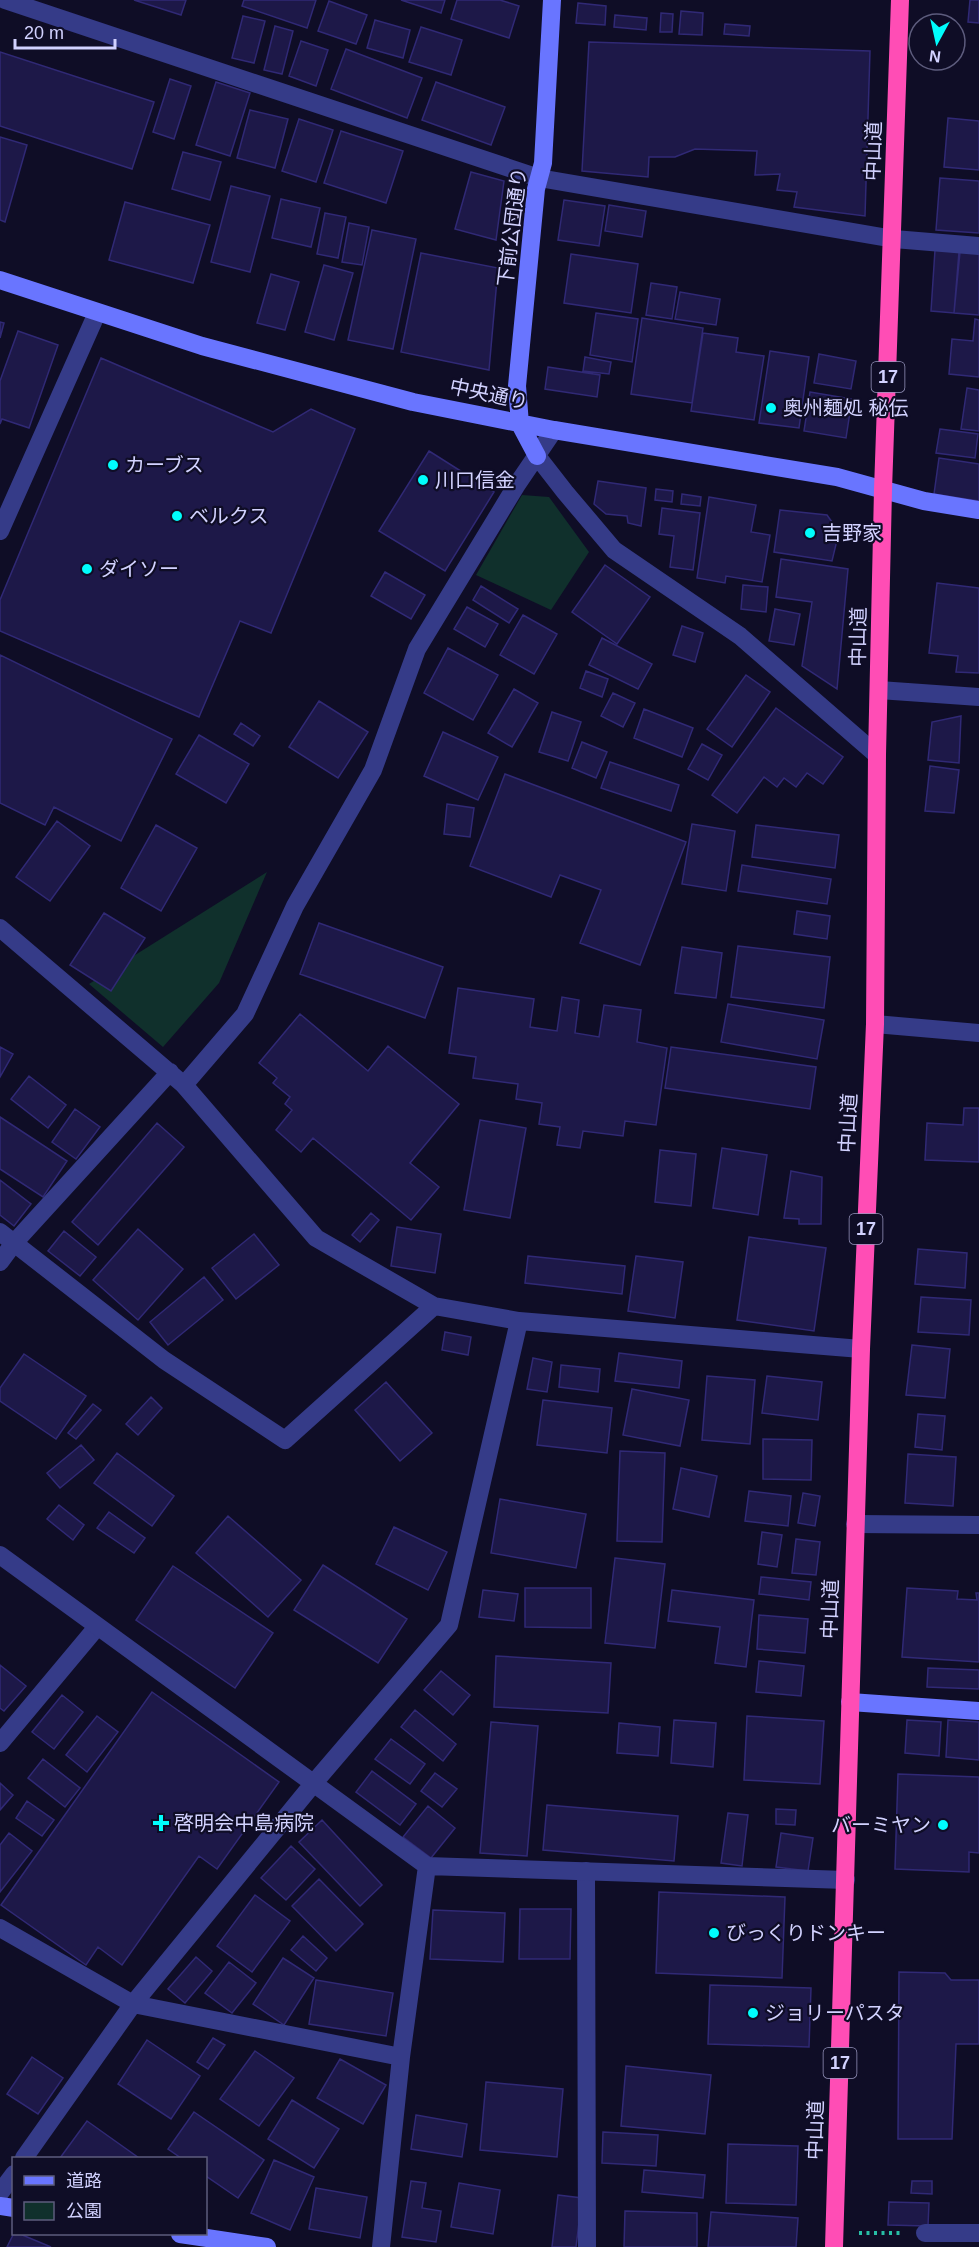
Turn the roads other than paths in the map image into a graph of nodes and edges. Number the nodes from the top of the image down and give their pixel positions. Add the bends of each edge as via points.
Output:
1 (5, 0) edge
2 (552, 0) edge
3 (900, 0) edge
4 (539, 178) junction
5 (894, 239) junction
6 (979, 246) edge
7 (0, 280) edge
8 (97, 313) junction
9 (520, 424) junction
10 (554, 430) junction
11 (537, 456) junction
12 (883, 490) junction
13 (5, 504) edge
14 (979, 510) edge
15 (0, 531) edge
16 (879, 690) junction
17 (979, 697) edge
18 (877, 755) junction
19 (0, 928) edge
20 (875, 1024) junction
21 (979, 1033) edge
22 (170, 1072) junction
23 (184, 1085) junction
24 (7, 1238) edge
25 (0, 1262) edge
26 (434, 1306) junction
27 (519, 1321) junction
28 (861, 1349) junction
29 (855, 1524) junction
30 (979, 1525) edge
31 (0, 1555) edge
32 (97, 1627) junction
33 (850, 1702) junction
34 (979, 1711) edge
35 (0, 1743) edge
36 (313, 1784) junction
37 (426, 1866) junction
38 (586, 1871) junction
39 (846, 1880) junction
40 (0, 1928) edge
41 (133, 2004) junction
42 (401, 2057) junction
43 (25, 2157) edge
44 (12, 2177) edge
45 (0, 2193) edge
46 (925, 2233) road end
47 (979, 2233) edge
48 (187, 2235) edge
49 (835, 2240) edge
50 (267, 2247) edge
51 (381, 2247) edge
52 (587, 2247) edge

1 - 4 street
2 - 4 street, 下前公団通り
3 - 5 highway, 中山道 / 17
4 - 5 street
4 - 9 street, 下前公団通り via 517,386
5 - 6 street
5 - 12 highway, 中山道 / 17
7 - 8 street, 中央通り
8 - 9 street, 中央通り via 202,346 413,402
8 - 13 street
9 - 10 street, 中央通り
9 - 11 street, 下前公団通り
10 - 11 street
10 - 12 street, 中央通り via 837,477
11 - 18 street via 614,550 740,636
11 - 23 street via 417,649 373,770 295,906 245,1014
12 - 14 street, 中央通り
12 - 16 highway, 中山道 / 17
13 - 15 street
16 - 17 street
16 - 18 highway, 中山道 / 17
18 - 20 highway, 中山道 / 17
19 - 22 street
20 - 21 street
20 - 28 highway, 中山道 / 17
22 - 23 street
22 - 24 street
23 - 26 street via 316,1238
24 - 25 street
24 - 26 street via 164,1360 285,1440
26 - 27 street
27 - 28 street
27 - 36 street via 449,1625
28 - 29 highway, 中山道 / 17
29 - 30 street
29 - 33 highway, 中山道 / 17
31 - 32 street
32 - 35 street
32 - 36 street
33 - 34 street
33 - 39 highway, 中山道 / 17
36 - 37 street
36 - 41 street
37 - 38 street
37 - 42 street
38 - 39 street
38 - 52 street
39 - 49 highway, 中山道 / 17
40 - 41 street
41 - 42 street
41 - 43 street
42 - 51 street
44 - 45 street
46 - 47 street
48 - 50 street

